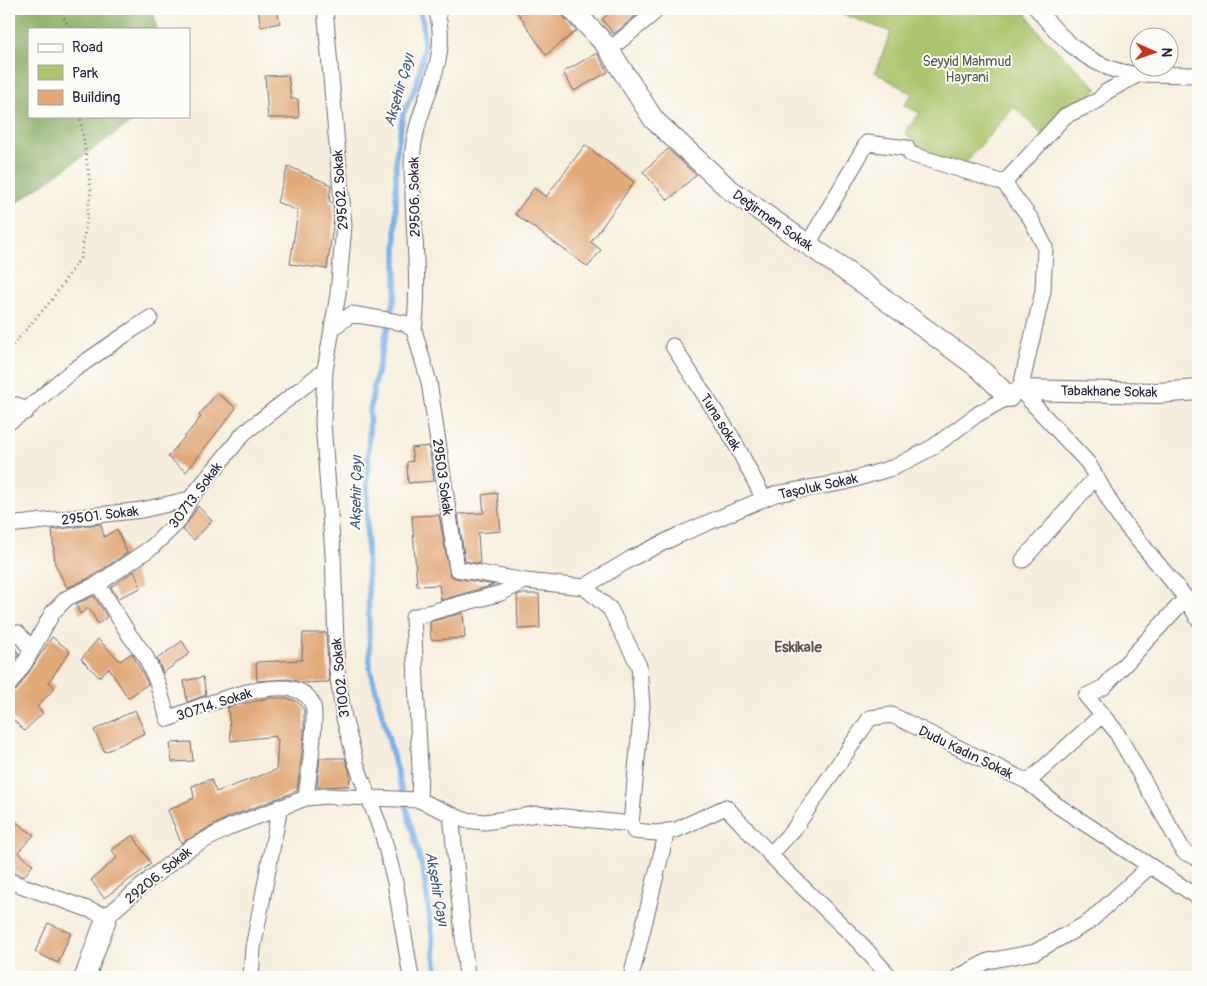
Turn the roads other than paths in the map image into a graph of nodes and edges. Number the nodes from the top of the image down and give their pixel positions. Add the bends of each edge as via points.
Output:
1 (325, 9) edge
2 (436, 9) edge
3 (572, 9) edge
4 (1037, 9) edge
5 (654, 13) dead end
6 (609, 50) junction
7 (1130, 74) edge
8 (1180, 75) edge
9 (1198, 75) edge
10 (1132, 78) edge
11 (1004, 183) junction
12 (808, 244) junction
13 (150, 318) dead end
14 (409, 327) junction
15 (332, 328) junction
16 (673, 346) dead end
17 (325, 370) junction
18 (1198, 390) edge
19 (1014, 393) junction
20 (9, 408) edge
21 (26, 412) junction
22 (9, 422) edge
23 (1096, 477) junction
24 (190, 499) junction
25 (764, 499) junction
26 (9, 525) edge
27 (1023, 560) dead end
28 (525, 581) junction
29 (98, 584) junction
30 (584, 587) junction
31 (1186, 598) junction
32 (1198, 619) edge
33 (9, 632) edge
34 (32, 650) junction
35 (9, 685) edge
36 (1102, 715) junction
37 (1028, 782) junction
38 (306, 798) junction
39 (369, 798) junction
40 (419, 800) junction
41 (280, 806) junction
42 (450, 814) junction
43 (631, 824) junction
44 (667, 832) junction
45 (770, 855) junction
46 (1198, 858) edge
47 (1150, 866) junction
48 (9, 881) edge
49 (1198, 897) edge
50 (107, 916) junction
51 (86, 977) edge
52 (251, 977) edge
53 (411, 977) edge
54 (467, 977) edge
55 (631, 977) edge
56 (890, 977) edge
57 (958, 977) edge

1 - 15 street, 29502. Sokak via 344,225
2 - 14 street, 29506. Sokak via 440,56 422,108 412,160 416,316
3 - 6 street, Değirmen Sokak
4 - 7 street via 1076,50
5 - 6 street
6 - 12 street, Değirmen Sokak via 654,120 670,136 729,189
8 - 9 street
10 - 11 street via 1106,92 1099,100 1065,116
11 - 12 street via 910,154 907,148 867,143
11 - 19 street via 1031,220 1045,247 1043,290
12 - 19 street, Değirmen Sokak
13 - 21 street via 74,370
14 - 15 street via 352,314
14 - 28 street, 29503 Sokak via 429,382 457,569
15 - 17 street, 29502. Sokak
16 - 25 street, Tuna sokak via 732,439
17 - 24 street, 30713. Sokak via 244,433
17 - 39 street, 31002. Sokak via 324,423 337,670 344,718
18 - 19 street, Tabakhane Sokak
19 - 23 street via 1088,462
19 - 25 street, Taşoluk Sokak via 933,447 895,467 845,482
20 - 21 street via 17,405
21 - 22 street
23 - 27 street
23 - 31 street via 1119,517
24 - 26 street, 29501. Sokak via 142,510
24 - 29 street, 30713. Sokak via 178,522 152,547
25 - 30 street, Taşoluk Sokak via 632,558
28 - 30 street
28 - 40 street via 501,593 413,617
29 - 34 street, 30713. Sokak via 67,598 53,612
29 - 38 street, 30714. Sokak via 145,654 168,718 258,690 285,688 308,697 314,712
30 - 43 street via 610,609 639,666 642,706
31 - 32 street
31 - 36 street via 1104,687 1086,696
33 - 34 street via 18,633
34 - 35 street, 30713. Sokak
36 - 37 street
36 - 46 street via 1115,730 1184,852
37 - 45 street, Dudu Kadın Sokak via 892,715 870,718 794,830
37 - 47 street, Dudu Kadın Sokak via 1058,806
38 - 39 street, 29206. Sokak
38 - 41 street, 29206. Sokak
39 - 40 street, 29206. Sokak
39 - 53 street, 31002. Sokak via 395,882
40 - 42 street
41 - 50 street, 29206. Sokak via 190,848
41 - 52 street via 253,948
42 - 43 street via 464,820 485,822 537,814
42 - 54 street
43 - 44 street via 634,831
44 - 45 street via 726,807
44 - 55 street
45 - 56 street
47 - 49 street, Dudu Kadın Sokak
47 - 57 street via 1090,922 1035,952 988,961
48 - 50 street
50 - 51 street

